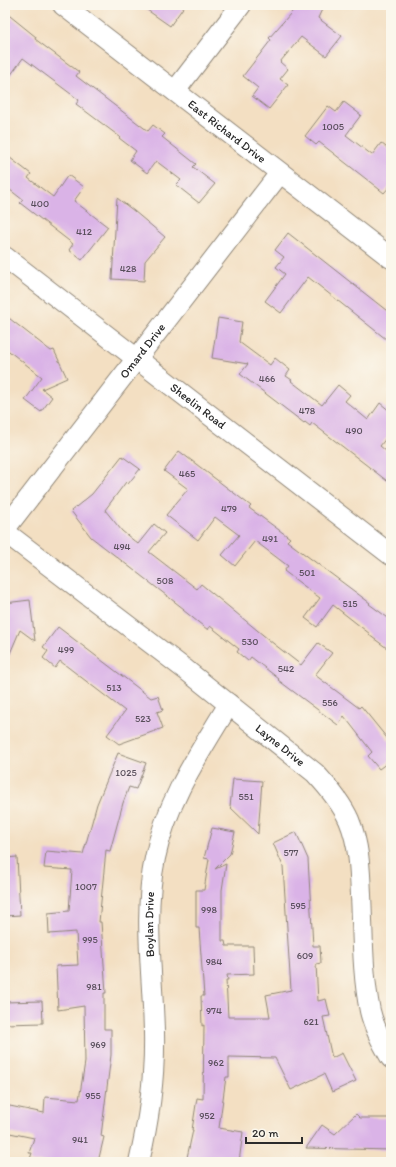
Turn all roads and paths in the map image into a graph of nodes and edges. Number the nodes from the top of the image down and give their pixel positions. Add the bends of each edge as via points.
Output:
1 (63, 5) edge
2 (240, 5) edge
3 (175, 91) junction
4 (280, 173) junction
5 (5, 256) edge
6 (391, 258) edge
7 (137, 358) junction
8 (5, 528) edge
9 (5, 532) edge
10 (391, 554) edge
11 (229, 704) junction
12 (391, 1058) edge
13 (139, 1162) edge

1 - 3 street, East Richard Drive
2 - 3 street
3 - 4 street, East Richard Drive
4 - 6 street, East Richard Drive
4 - 7 street, Omard Drive
5 - 7 street, Sheelin Road
7 - 8 street, Omard Drive
7 - 10 street, Sheelin Road
9 - 11 street, Layne Drive
11 - 12 street, Layne Drive via 315,773 330,789 349,820 360,865 366,983 370,1011 382,1043
11 - 13 street, Boylan Drive via 177,792 164,825 155,859 149,913 153,1066 149,1112

